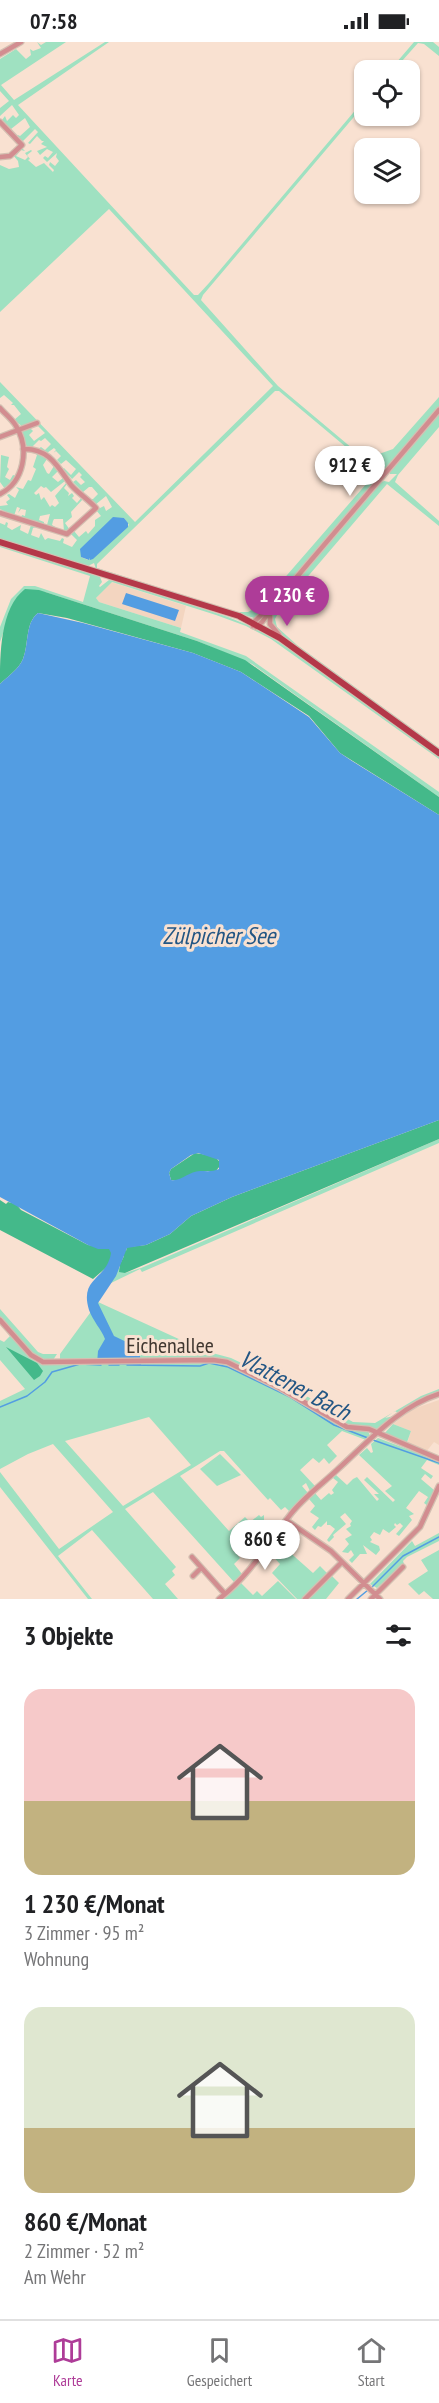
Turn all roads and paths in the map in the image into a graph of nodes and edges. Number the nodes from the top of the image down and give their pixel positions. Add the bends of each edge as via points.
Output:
1 (21, 42) edge
2 (0, 54) edge
3 (0, 122) edge
4 (0, 157) edge
5 (0, 408) edge
6 (439, 410) edge
7 (38, 423) dead end
8 (18, 430) junction
9 (0, 437) edge
10 (23, 449) junction
11 (0, 494) edge
12 (0, 513) edge
13 (0, 542) edge
14 (278, 599) junction
15 (270, 612) junction
16 (256, 625) junction
17 (292, 646) junction
18 (315, 664) junction
19 (439, 753) edge
20 (0, 1320) edge
21 (439, 1394) edge
22 (373, 1438) junction
23 (439, 1459) edge
24 (439, 1486) edge
25 (286, 1520) junction
26 (192, 1557) dead end
27 (342, 1562) junction
28 (403, 1567) dead end
29 (201, 1568) junction
30 (193, 1575) dead end
31 (373, 1591) edge
32 (225, 1594) junction
33 (219, 1599) edge
34 (305, 1599) edge
35 (348, 1599) edge
36 (370, 1599) edge

1 - 2 street
3 - 4 street via 22,145 10,156
5 - 8 street
6 - 14 street
7 - 8 street
8 - 9 street
8 - 10 street
10 - 11 street via 18,478
10 - 12 street via 46,454 96,508 67,534
13 - 16 main road
14 - 15 street
14 - 16 street
15 - 16 street
15 - 17 street via 271,627
16 - 17 main road
16 - 18 main road
17 - 18 main road
18 - 19 main road
20 - 22 street, Eichenallee via 34,1358 43,1362 222,1361 286,1391 347,1427 369,1429
21 - 22 street via 405,1410
22 - 23 street, Eichenallee
22 - 25 street
24 - 31 street via 422,1525
25 - 27 street
25 - 32 street via 256,1563
26 - 29 street
27 - 31 street
27 - 34 street
28 - 31 street
29 - 30 street
29 - 32 street
31 - 35 street
31 - 36 street
32 - 33 street

